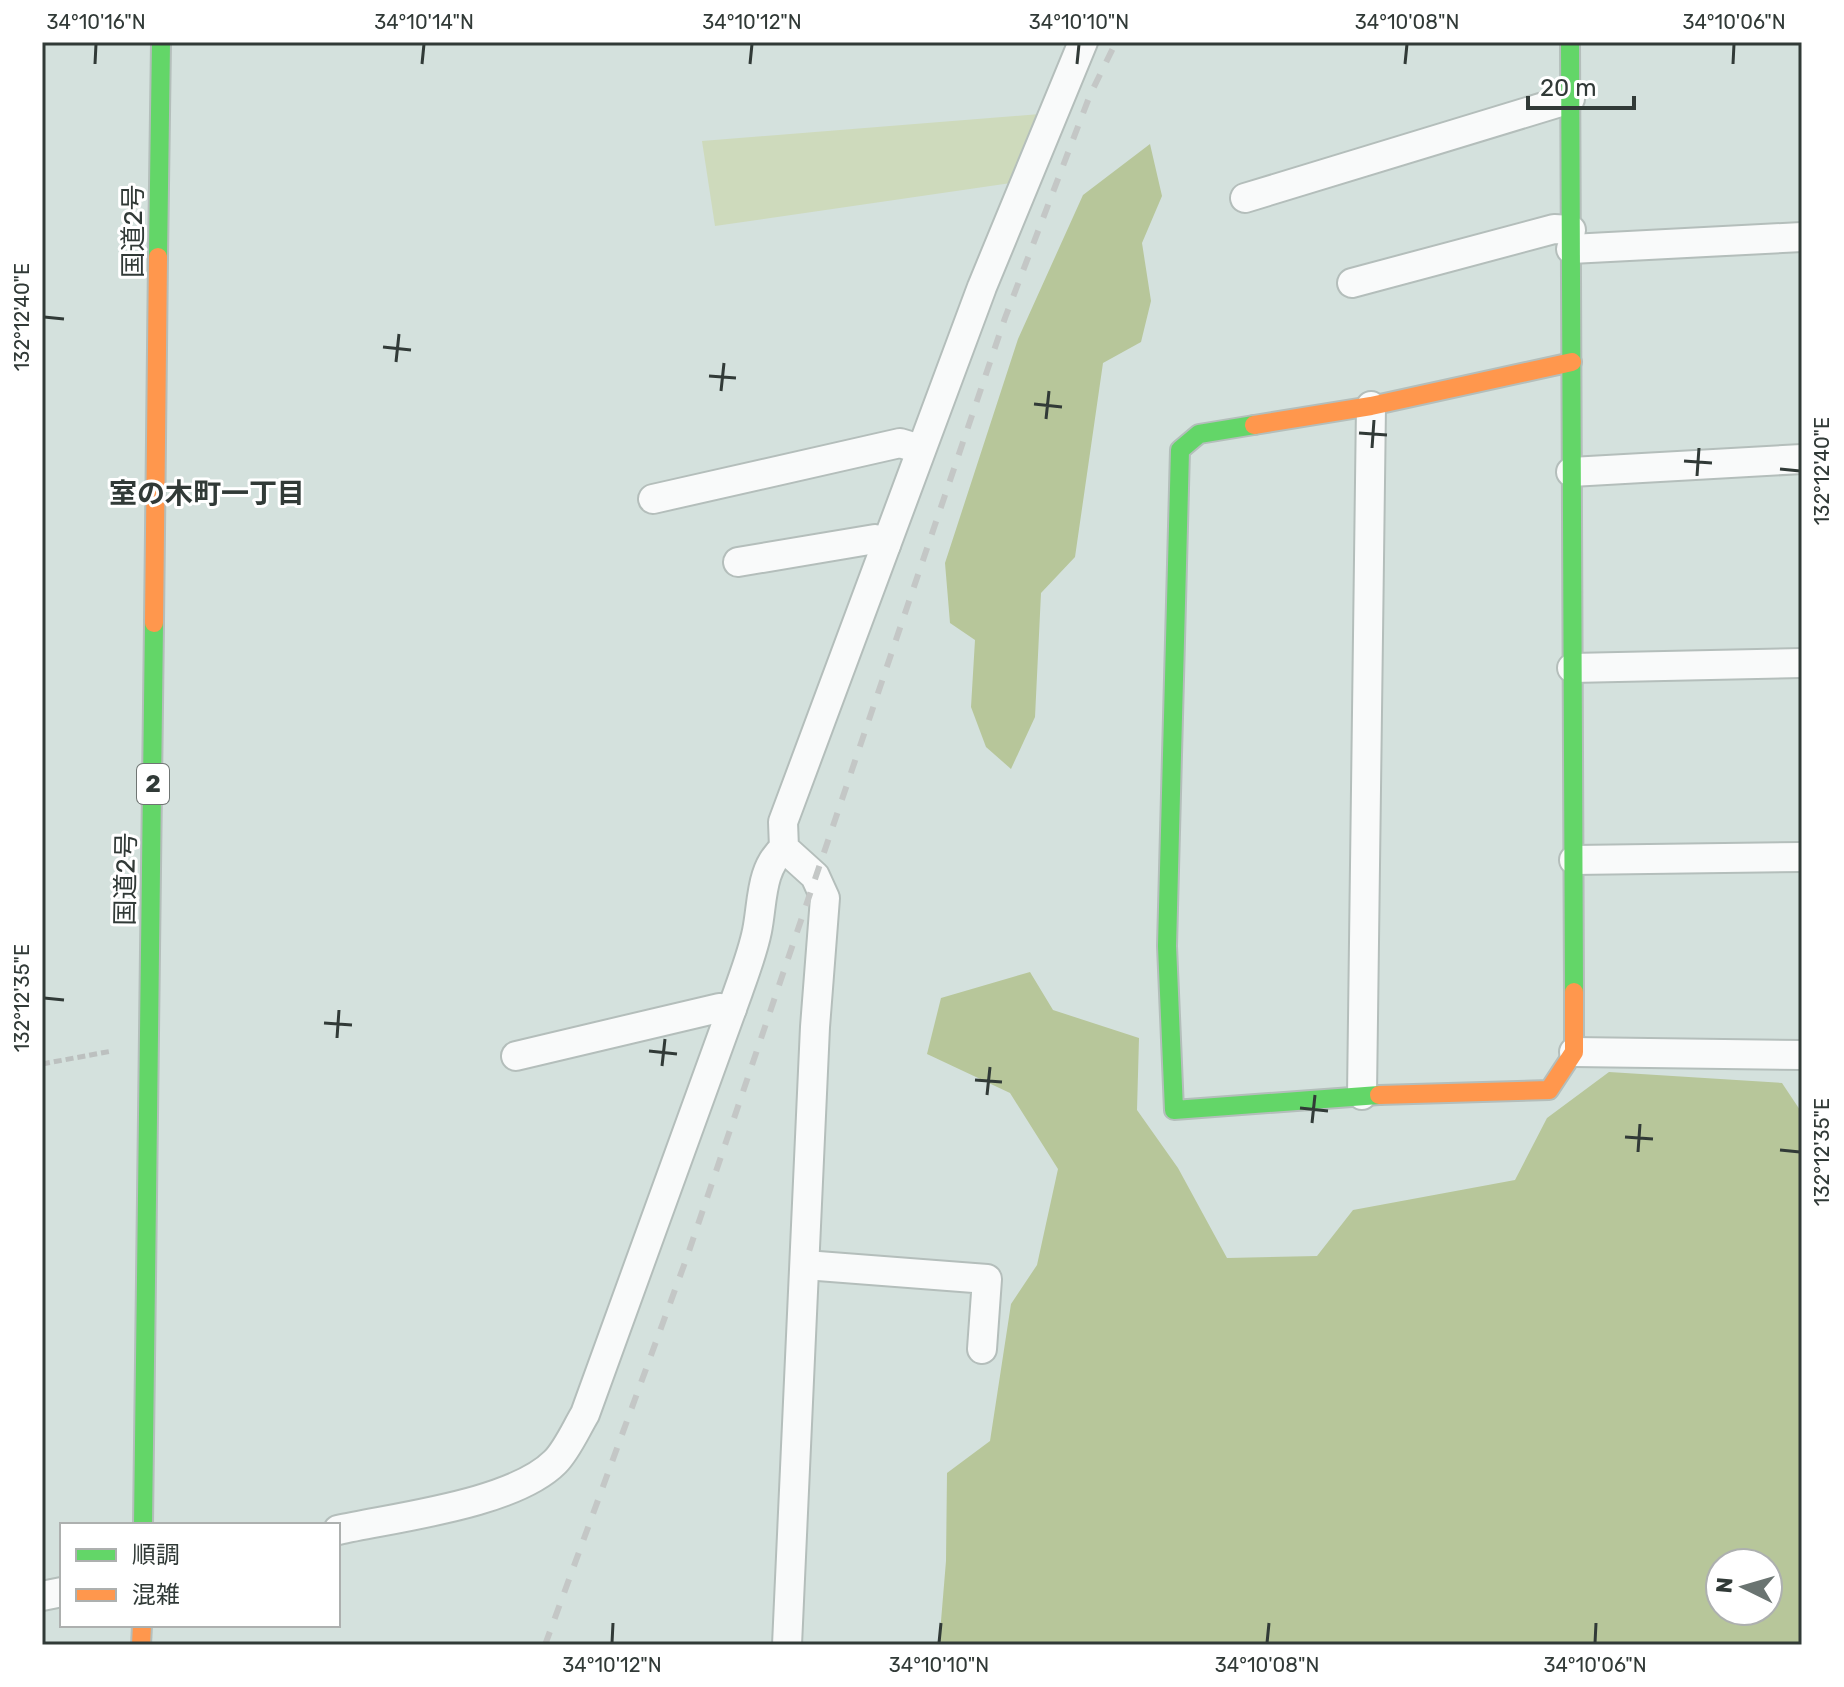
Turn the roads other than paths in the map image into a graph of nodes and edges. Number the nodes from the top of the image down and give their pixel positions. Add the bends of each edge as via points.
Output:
1 (161, 42) edge
2 (1083, 42) edge
3 (1570, 42) edge
4 (1570, 99) junction
5 (1245, 198) dead end
6 (1802, 237) edge
7 (1571, 239) junction
8 (1352, 283) dead end
9 (1572, 362) junction
10 (1371, 406) junction
11 (920, 449) junction
12 (1802, 459) edge
13 (1571, 472) junction
14 (653, 499) dead end
15 (886, 545) junction
16 (738, 562) dead end
17 (1802, 663) edge
18 (1572, 668) junction
19 (784, 848) junction
20 (1802, 857) edge
21 (1574, 860) junction
22 (732, 1009) junction
23 (1574, 1052) junction
24 (1802, 1055) edge
25 (516, 1056) dead end
26 (1362, 1095) junction
27 (805, 1265) junction
28 (982, 1349) dead end
29 (143, 1523) edge
30 (340, 1530) edge
31 (787, 1645) edge

1 - 29 main road, 国道2号 / 2
2 - 11 street
3 - 4 main road
4 - 5 street
4 - 7 main road
6 - 7 street
7 - 8 street via 1554,229
7 - 9 main road
9 - 10 main road
9 - 13 main road
10 - 26 street
10 - 26 main road via 1199,434 1180,450 1167,946 1174,1110
11 - 14 street via 900,443
11 - 15 street
12 - 13 street
13 - 18 main road
15 - 16 street via 875,539
15 - 19 street via 783,822
17 - 18 street
18 - 21 main road
19 - 22 street via 765,877 757,932
19 - 27 street via 815,876 825,898
20 - 21 street
21 - 23 main road
22 - 25 street
22 - 30 street via 585,1414 556,1461 520,1486 477,1500
23 - 24 street
23 - 26 main road via 1549,1090
27 - 28 street via 987,1279
27 - 31 street

